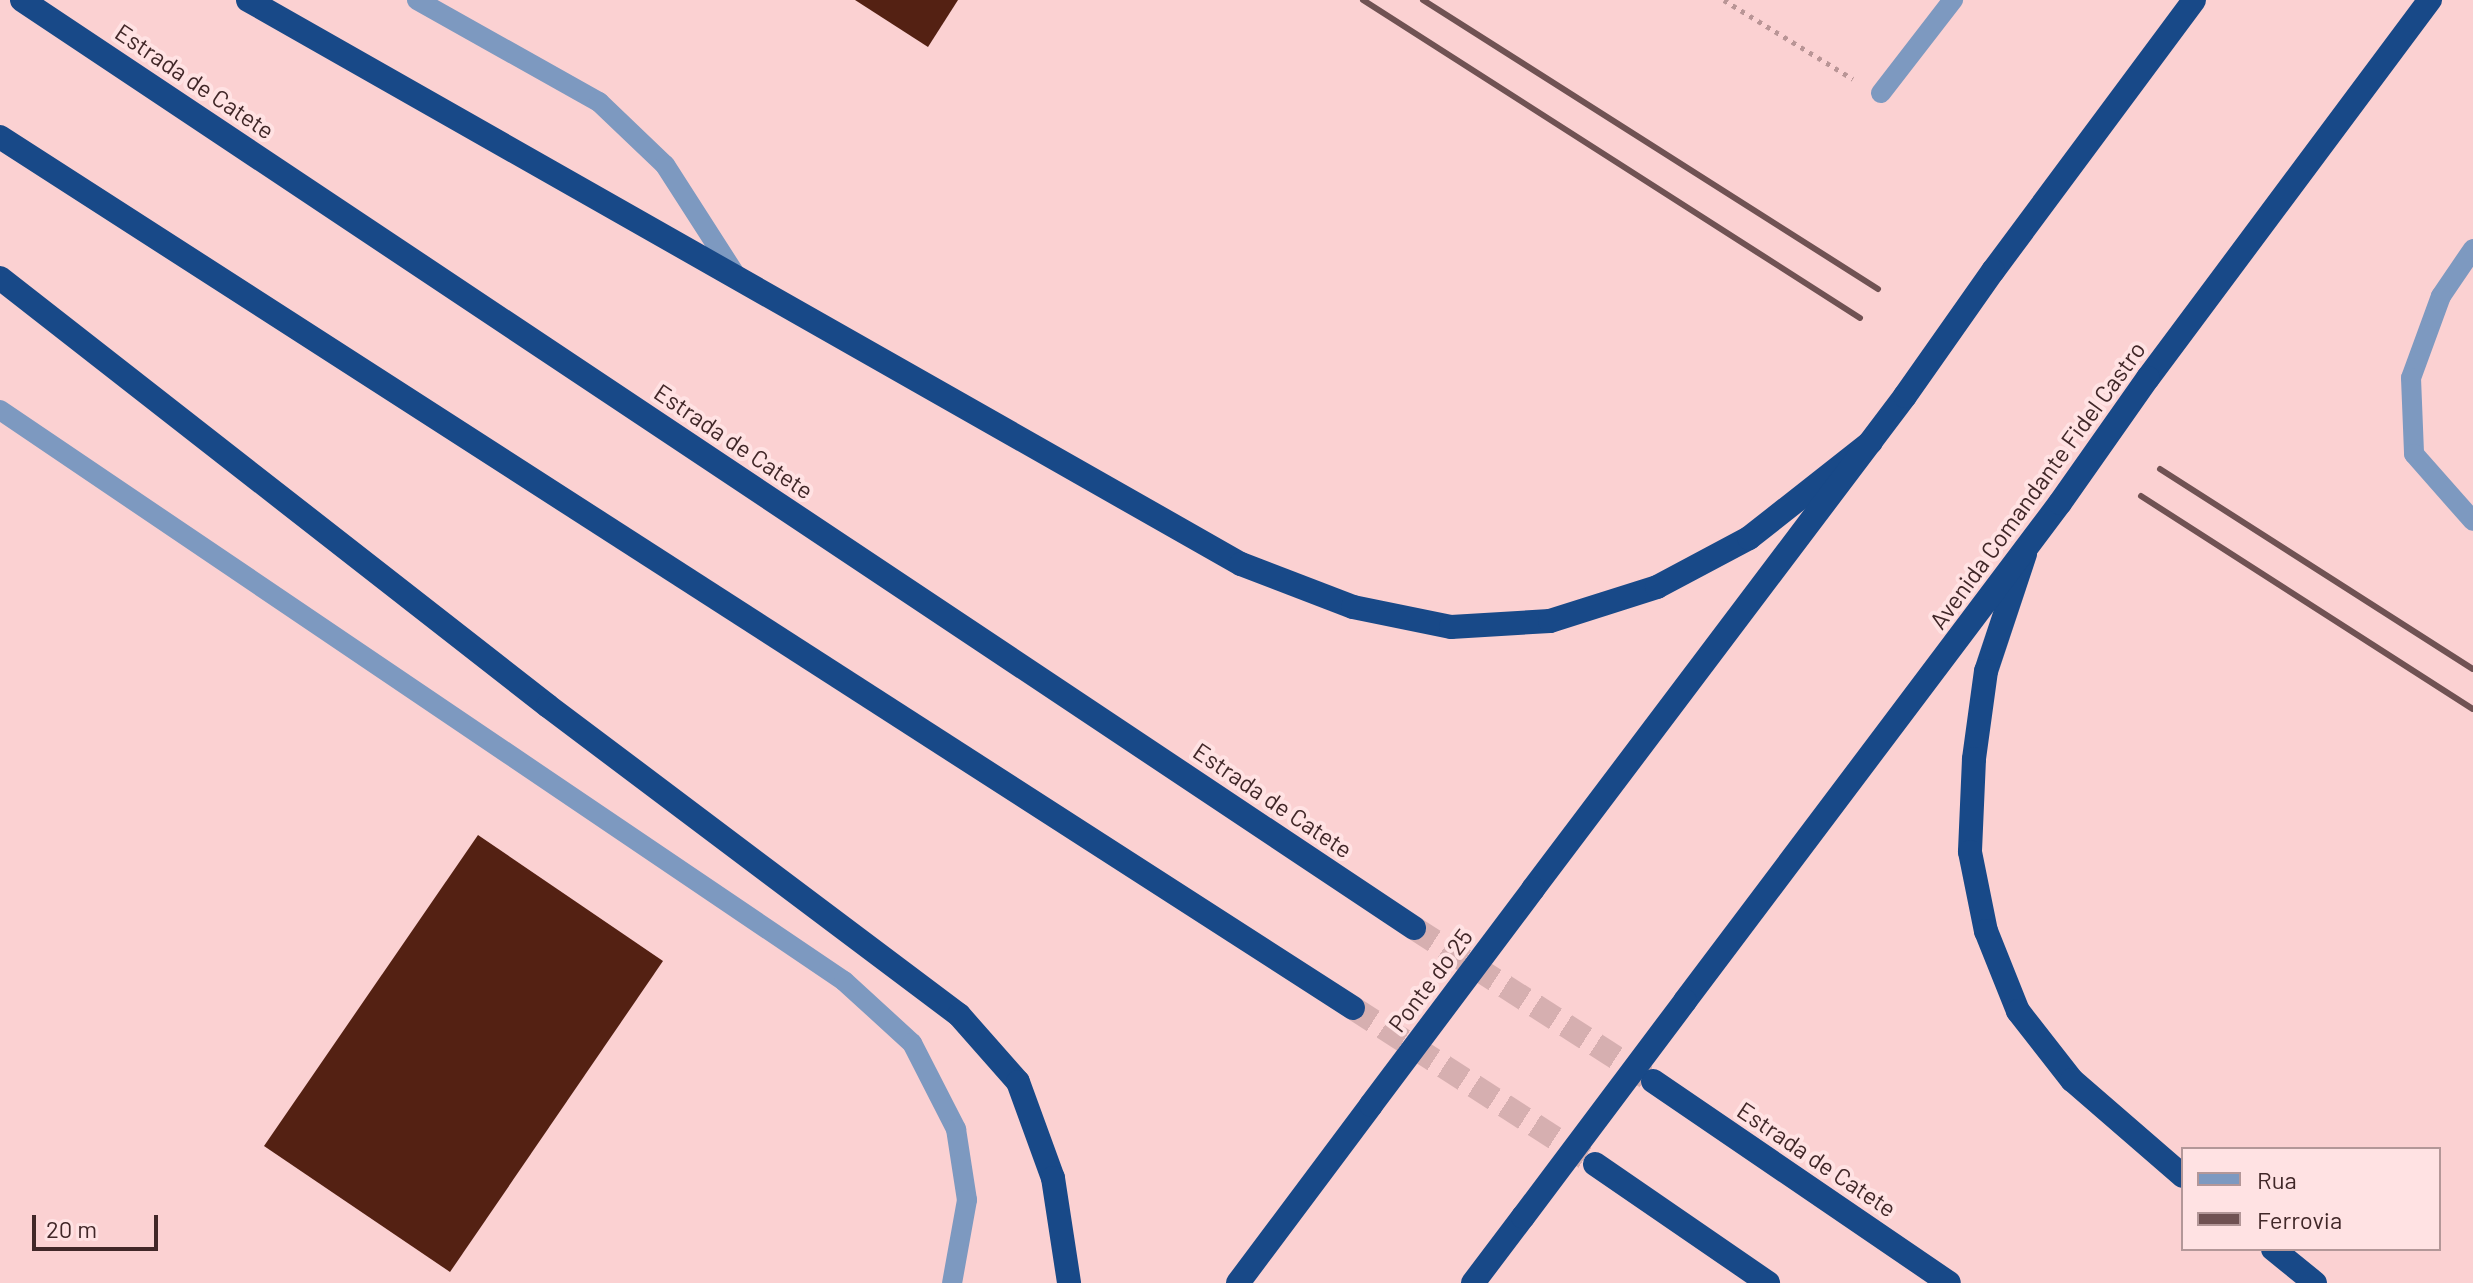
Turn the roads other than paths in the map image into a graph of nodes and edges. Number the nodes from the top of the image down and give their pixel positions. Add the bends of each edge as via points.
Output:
1 (22, 0) edge
2 (248, 0) edge
3 (417, 0) edge
4 (1953, 0) edge
5 (2194, 0) edge
6 (2430, 0) edge
7 (1881, 93) road end
8 (0, 137) edge
9 (2473, 249) edge
10 (737, 277) junction
11 (0, 278) edge
12 (0, 410) edge
13 (1871, 442) junction
14 (2473, 521) edge
15 (2025, 554) junction
16 (1414, 928) tunnel mouth
17 (1353, 1008) tunnel mouth
18 (1653, 1081) tunnel mouth
19 (1595, 1164) tunnel mouth
20 (2181, 1174) edge
21 (2275, 1251) edge
22 (952, 1283) edge
23 (1069, 1283) edge
24 (1238, 1283) edge
25 (1473, 1283) edge
26 (1768, 1283) edge
27 (1949, 1283) edge
28 (2315, 1283) edge

1 - 16 highway, Estrada de Catete
2 - 10 highway
3 - 10 street via 599,102 665,165
4 - 7 street
5 - 13 highway, bridge
6 - 15 highway, Avenida Comandante Fidel Castro, bridge via 2148,378
8 - 17 highway
9 - 14 street via 2441,296 2411,378 2414,454
10 - 13 highway via 1241,564 1353,607 1451,627 1550,621 1657,587 1749,538
11 - 23 highway via 548,706 959,1015 1018,1082 1053,1178
12 - 22 street via 855,991 912,1043 956,1129 967,1200
13 - 24 highway, Ponte do 25, bridge
15 - 20 highway via 1986,671 1974,759 1970,852 1986,931 2018,1011 2072,1080
15 - 25 highway, Avenida Comandante Fidel Castro, bridge
18 - 27 highway, Estrada de Catete
19 - 26 highway
21 - 28 highway

